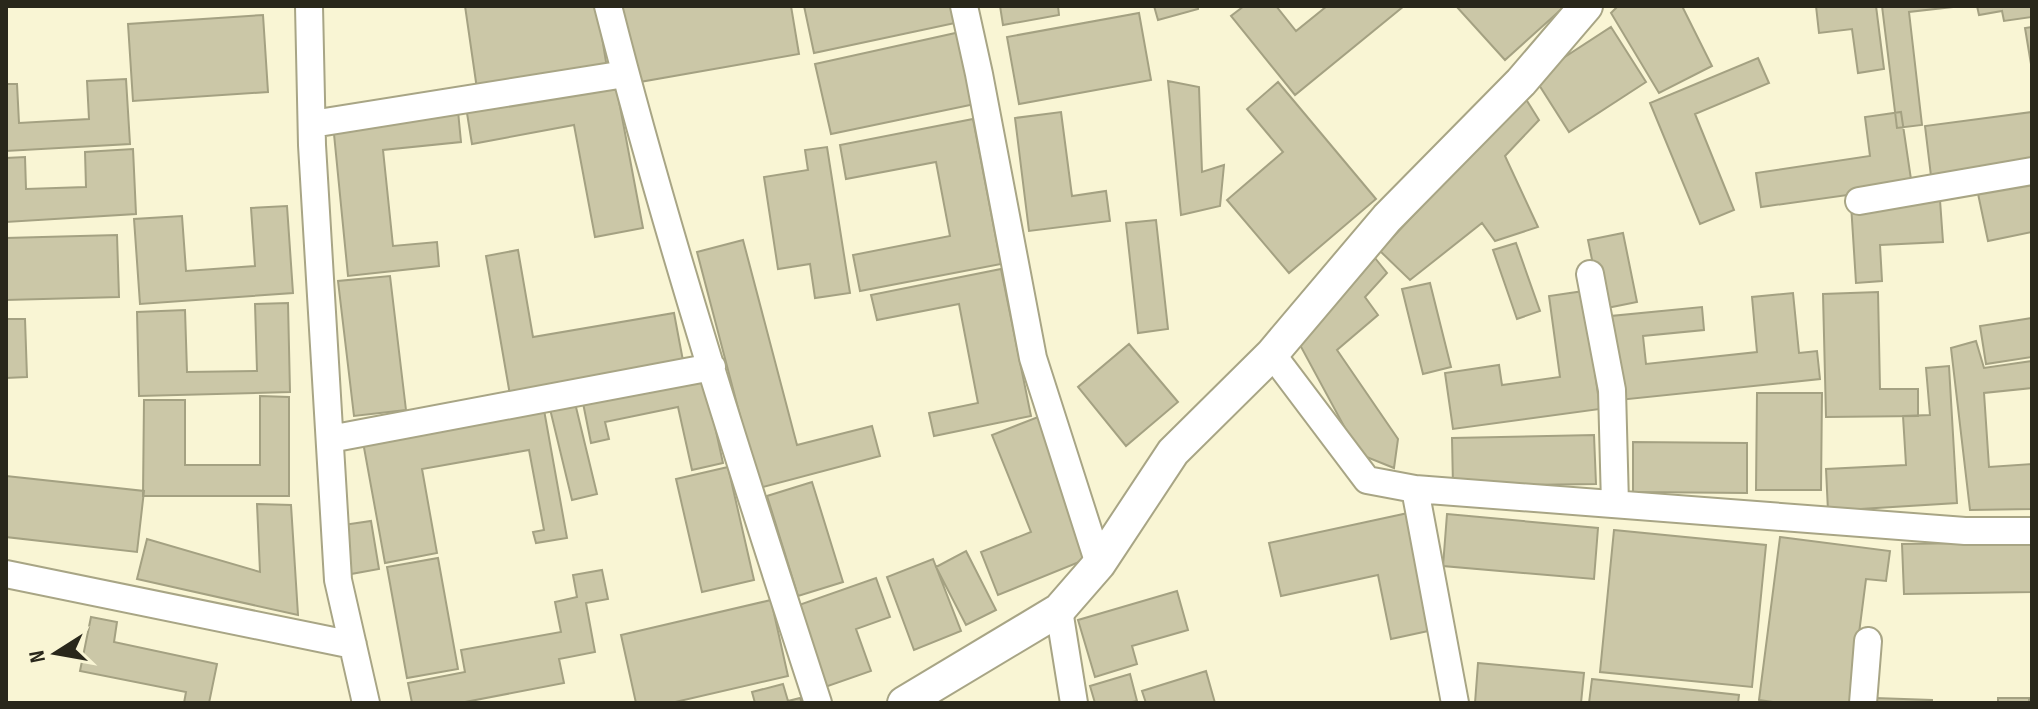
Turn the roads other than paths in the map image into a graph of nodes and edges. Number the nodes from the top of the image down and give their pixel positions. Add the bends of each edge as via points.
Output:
1 (309, 6) edge
2 (608, 6) edge
3 (964, 6) edge
4 (1586, 6) edge
5 (625, 74) junction
6 (312, 124) junction
7 (2032, 171) edge
8 (1859, 201) dead end
9 (1590, 274) dead end
10 (1272, 354) junction
11 (712, 367) junction
12 (330, 439) junction
13 (1415, 489) junction
14 (1615, 504) junction
15 (2032, 531) edge
16 (1099, 564) junction
17 (6, 574) edge
18 (1059, 610) junction
19 (1868, 641) dead end
20 (353, 645) junction
21 (366, 703) edge
22 (818, 703) edge
23 (904, 703) edge
24 (1074, 703) edge
25 (1455, 703) edge
26 (1863, 703) edge

1 - 6 street
2 - 5 street
3 - 16 street via 1033,358
4 - 10 street via 1521,82 1387,218
5 - 6 street
5 - 11 street
6 - 12 street
7 - 8 street
9 - 14 street via 1612,390
10 - 13 street via 1367,480
10 - 16 street via 1173,452
11 - 12 street
11 - 22 street
12 - 20 street via 338,580
13 - 14 street
13 - 25 street
14 - 15 street via 1965,531
16 - 18 street
17 - 20 street
18 - 23 street
18 - 24 street
19 - 26 street
20 - 21 street

